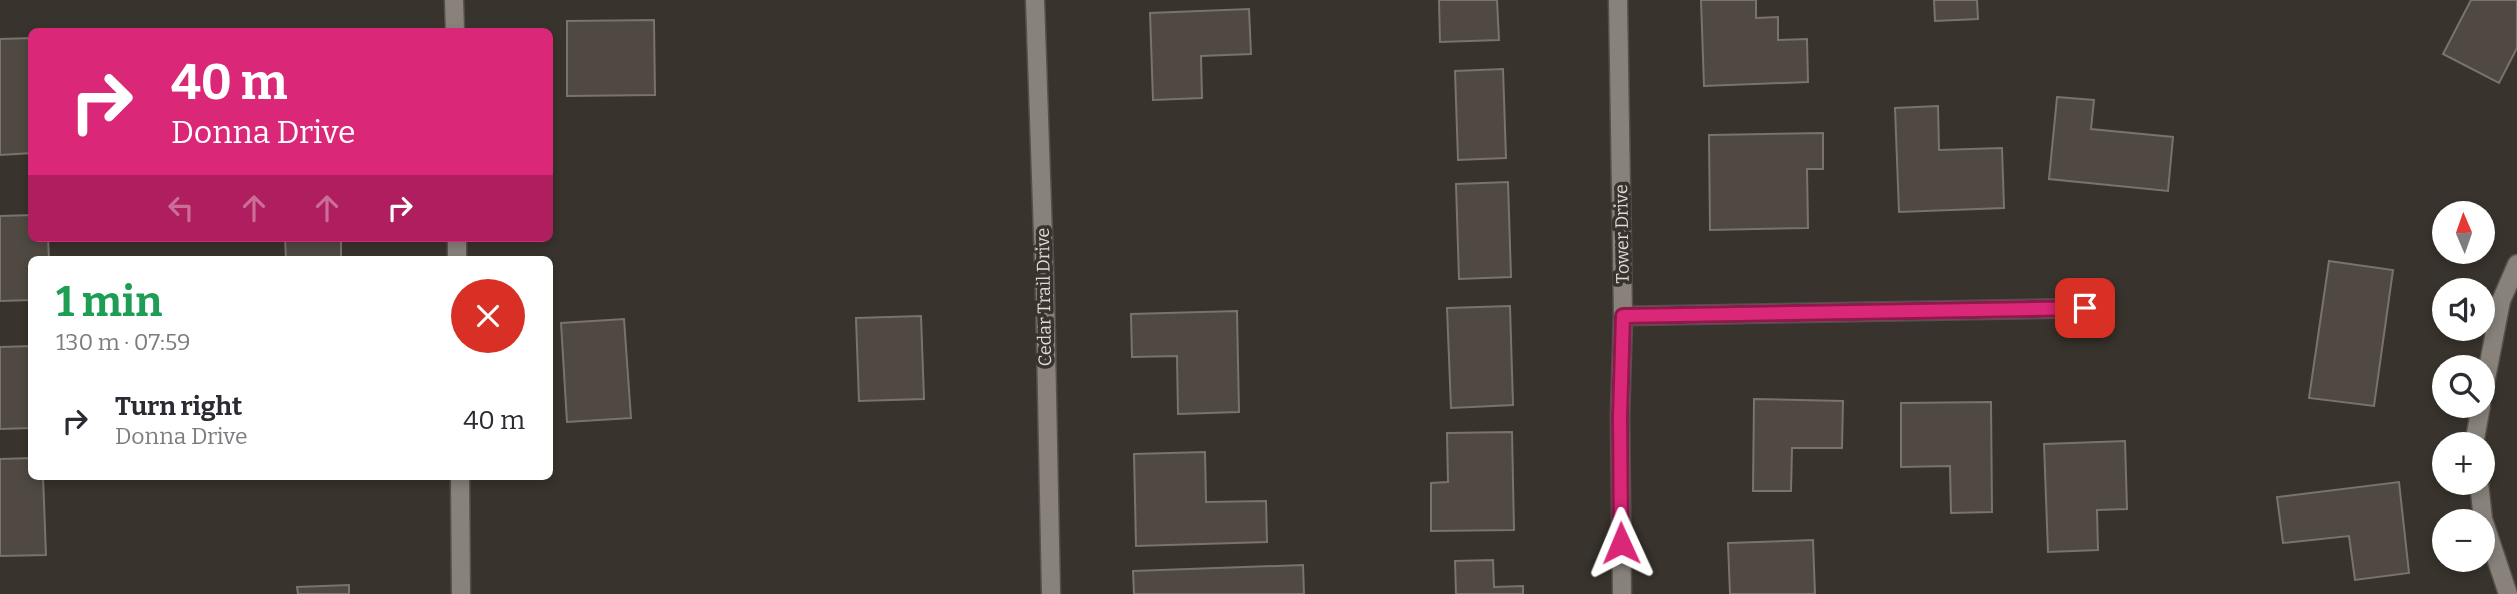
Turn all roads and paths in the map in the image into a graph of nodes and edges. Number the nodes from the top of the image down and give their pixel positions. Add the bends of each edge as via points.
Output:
1 (454, 0) edge
2 (1035, 0) edge
3 (1618, 0) edge
4 (454, 28) edge
5 (2517, 264) edge
6 (2085, 308) dead end
7 (1623, 316) junction
8 (2491, 355) edge
9 (460, 480) edge
10 (2480, 495) edge
11 (461, 594) edge
12 (1051, 594) edge
13 (1622, 594) edge
14 (2508, 594) edge

1 - 4 street
2 - 12 street, Cedar Trail Drive
3 - 7 street, Tower Drive
5 - 8 street via 2501,301
6 - 7 street
7 - 13 street, Tower Drive
9 - 11 street
10 - 14 street via 2483,519

